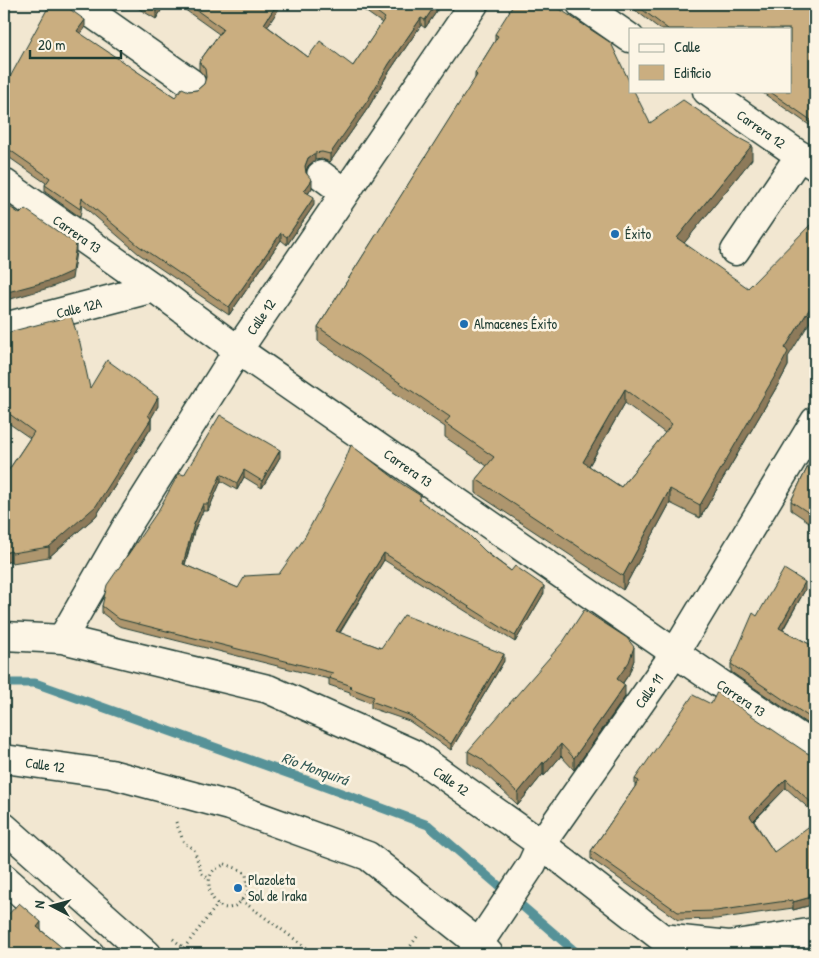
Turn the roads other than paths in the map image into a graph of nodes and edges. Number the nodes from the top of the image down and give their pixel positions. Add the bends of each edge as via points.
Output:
1 (474, 4) edge
2 (581, 4) edge
3 (80, 5) dead end
4 (629, 37) edge
5 (191, 83) dead end
6 (708, 92) edge
7 (807, 161) edge
8 (322, 175) dead end
9 (4, 183) edge
10 (345, 193) junction
11 (735, 251) dead end
12 (154, 288) junction
13 (4, 327) edge
14 (238, 350) junction
15 (815, 421) edge
16 (4, 636) edge
17 (62, 638) junction
18 (675, 653) junction
19 (815, 748) edge
20 (4, 760) edge
21 (4, 827) edge
22 (536, 854) junction
23 (4, 878) edge
24 (815, 932) edge
25 (482, 946) edge
26 (90, 954) edge
27 (147, 954) edge

1 - 10 street, Calle 12
2 - 4 street
3 - 5 street
6 - 7 street, Carrera 12
7 - 11 street
8 - 10 street
9 - 12 street, Carrera 13
10 - 14 street, Calle 12
12 - 13 street, Calle 12A
12 - 14 street, Carrera 13
14 - 17 street, Calle 12
14 - 18 street, Carrera 13
15 - 18 street, Calle 11
16 - 17 street, Calle 12
17 - 22 street, Calle 12 via 268,689 414,754
18 - 19 street, Carrera 13
18 - 22 street, Calle 11
20 - 25 street, Calle 12 via 120,776 230,806 368,856
21 - 27 street
22 - 24 street, Calle 12 via 662,938 729,945
22 - 25 street, Calle 11
23 - 26 street

